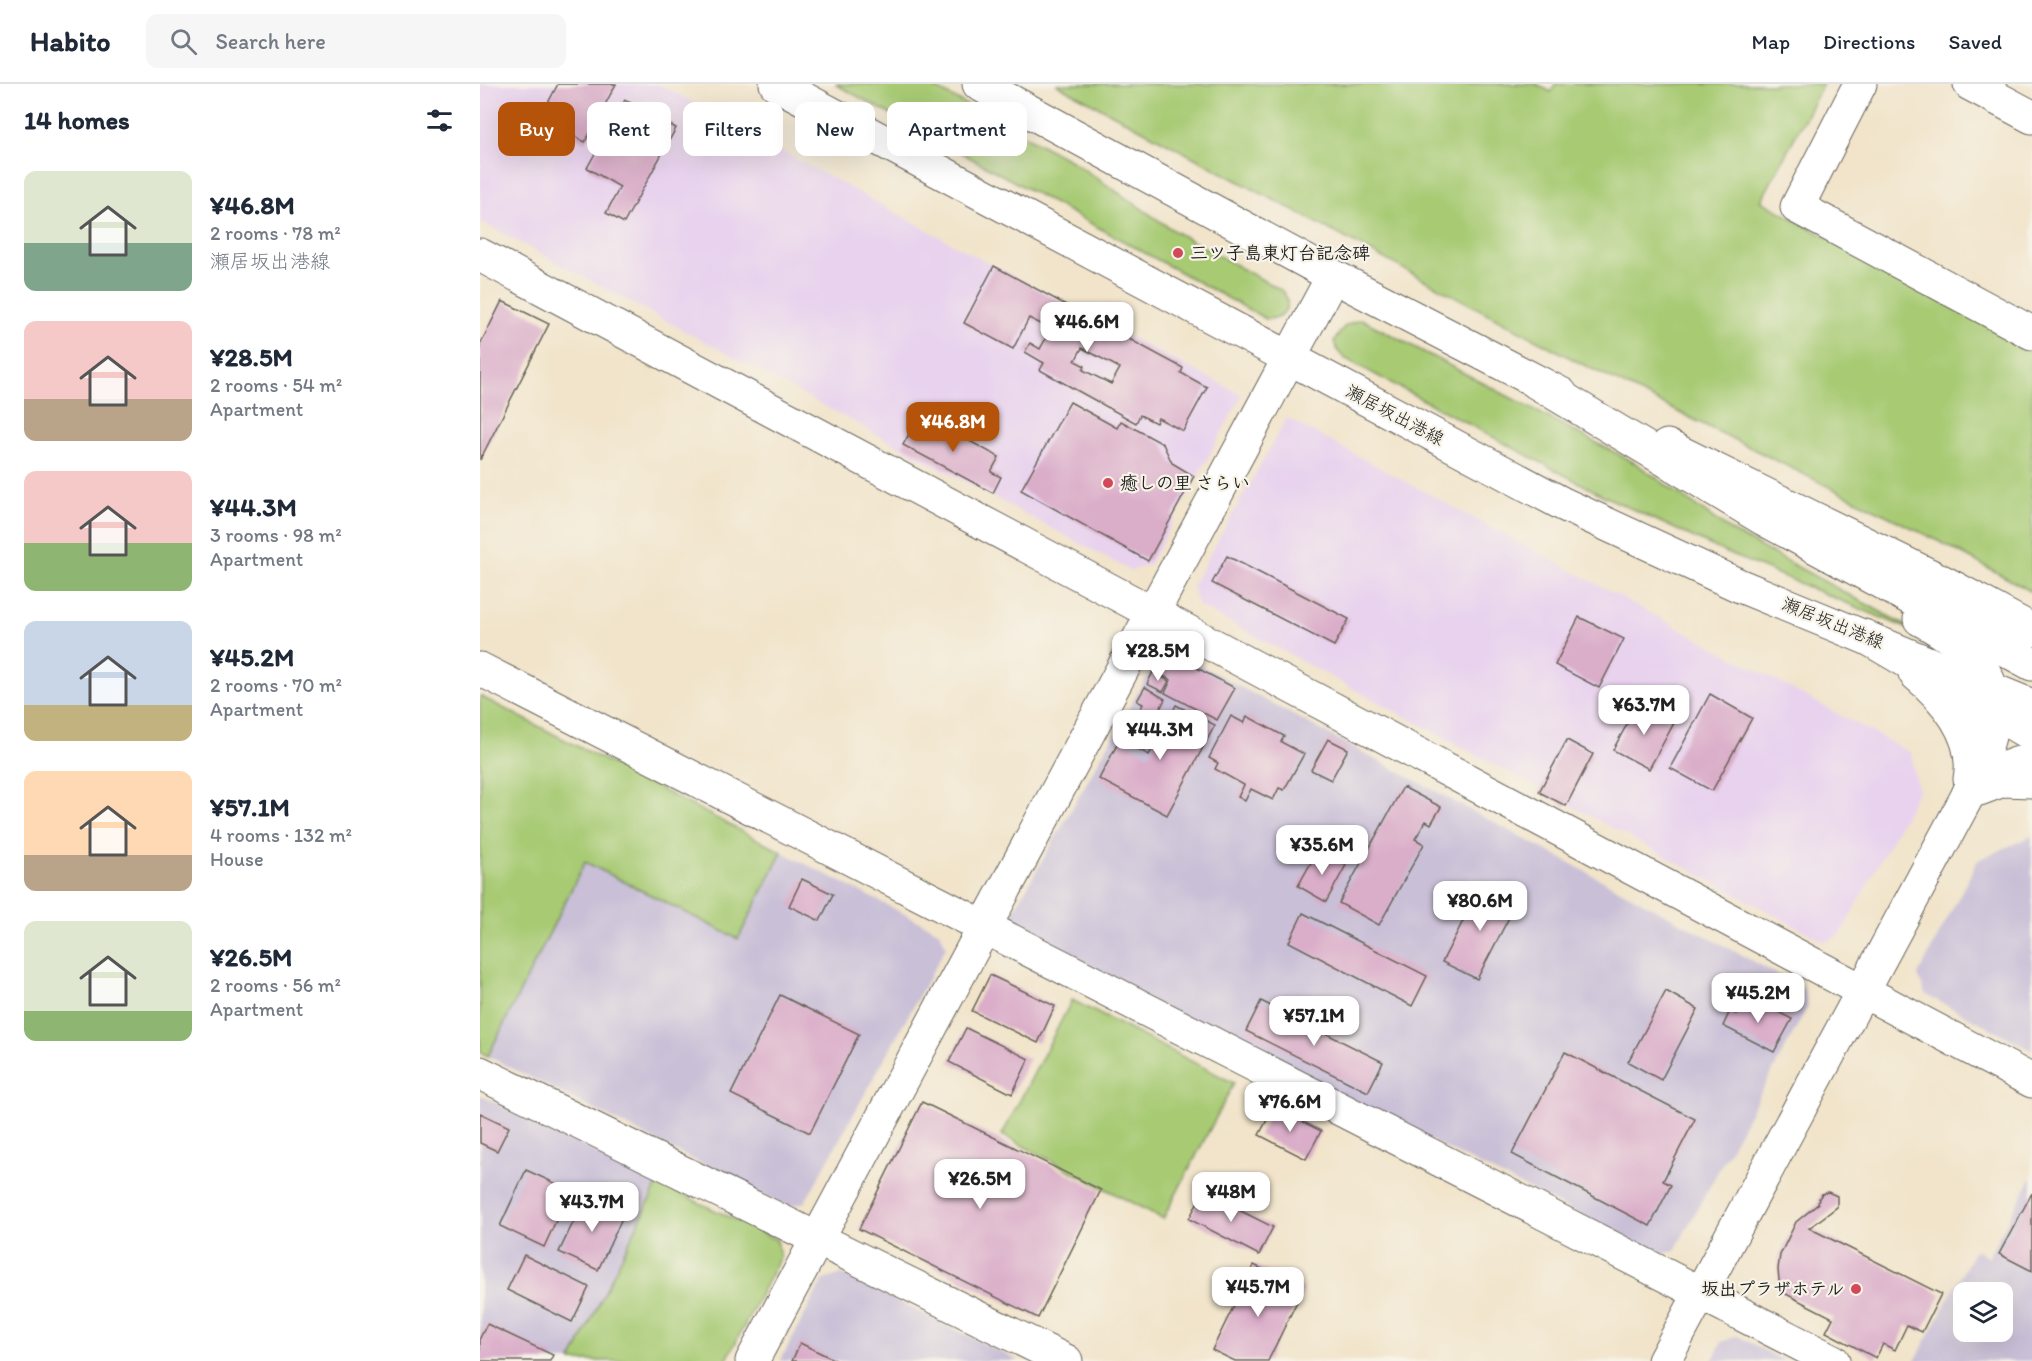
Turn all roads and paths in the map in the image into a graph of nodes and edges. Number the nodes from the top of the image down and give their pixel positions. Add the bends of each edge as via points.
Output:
1 (776, 84) edge
2 (979, 84) edge
3 (1860, 84) edge
4 (1970, 84) edge
5 (2032, 117) edge
6 (480, 255) edge
7 (1333, 276) junction
8 (2032, 333) edge
9 (1289, 358) junction
10 (1536, 382) junction
11 (1153, 613) junction
12 (2032, 630) edge
13 (1864, 636) junction
14 (2032, 664) edge
15 (480, 669) edge
16 (2017, 714) edge
17 (2032, 761) edge
18 (2032, 781) edge
19 (1968, 795) junction
20 (984, 927) junction
21 (1863, 991) junction
22 (480, 1073) edge
23 (2032, 1082) edge
24 (818, 1239) junction
25 (1700, 1293) junction
26 (752, 1361) edge
27 (1066, 1361) edge
28 (1664, 1361) edge
29 (1833, 1361) edge

1 - 9 main road, 瀬居坂出港線
2 - 7 main road
3 - 8 main road via 1797,207
4 - 5 main road
6 - 11 main road
7 - 9 main road
7 - 10 main road
9 - 11 main road
9 - 13 main road, 瀬居坂出港線 via 1574,510 1738,585
10 - 12 main road via 1945,583
10 - 14 main road via 1764,519
10 - 16 main road via 1757,530 1950,637 1969,651
11 - 20 main road
11 - 21 main road
13 - 16 main road
13 - 19 main road via 1934,689 1951,710 1964,730 1970,752
15 - 20 main road
16 - 19 main road via 1990,737
17 - 19 main road via 1995,774
18 - 19 main road via 2002,780
19 - 21 main road
20 - 24 main road
20 - 25 main road
21 - 23 main road
21 - 25 main road
22 - 24 main road
24 - 26 main road
24 - 27 main road
25 - 28 main road
25 - 29 main road

